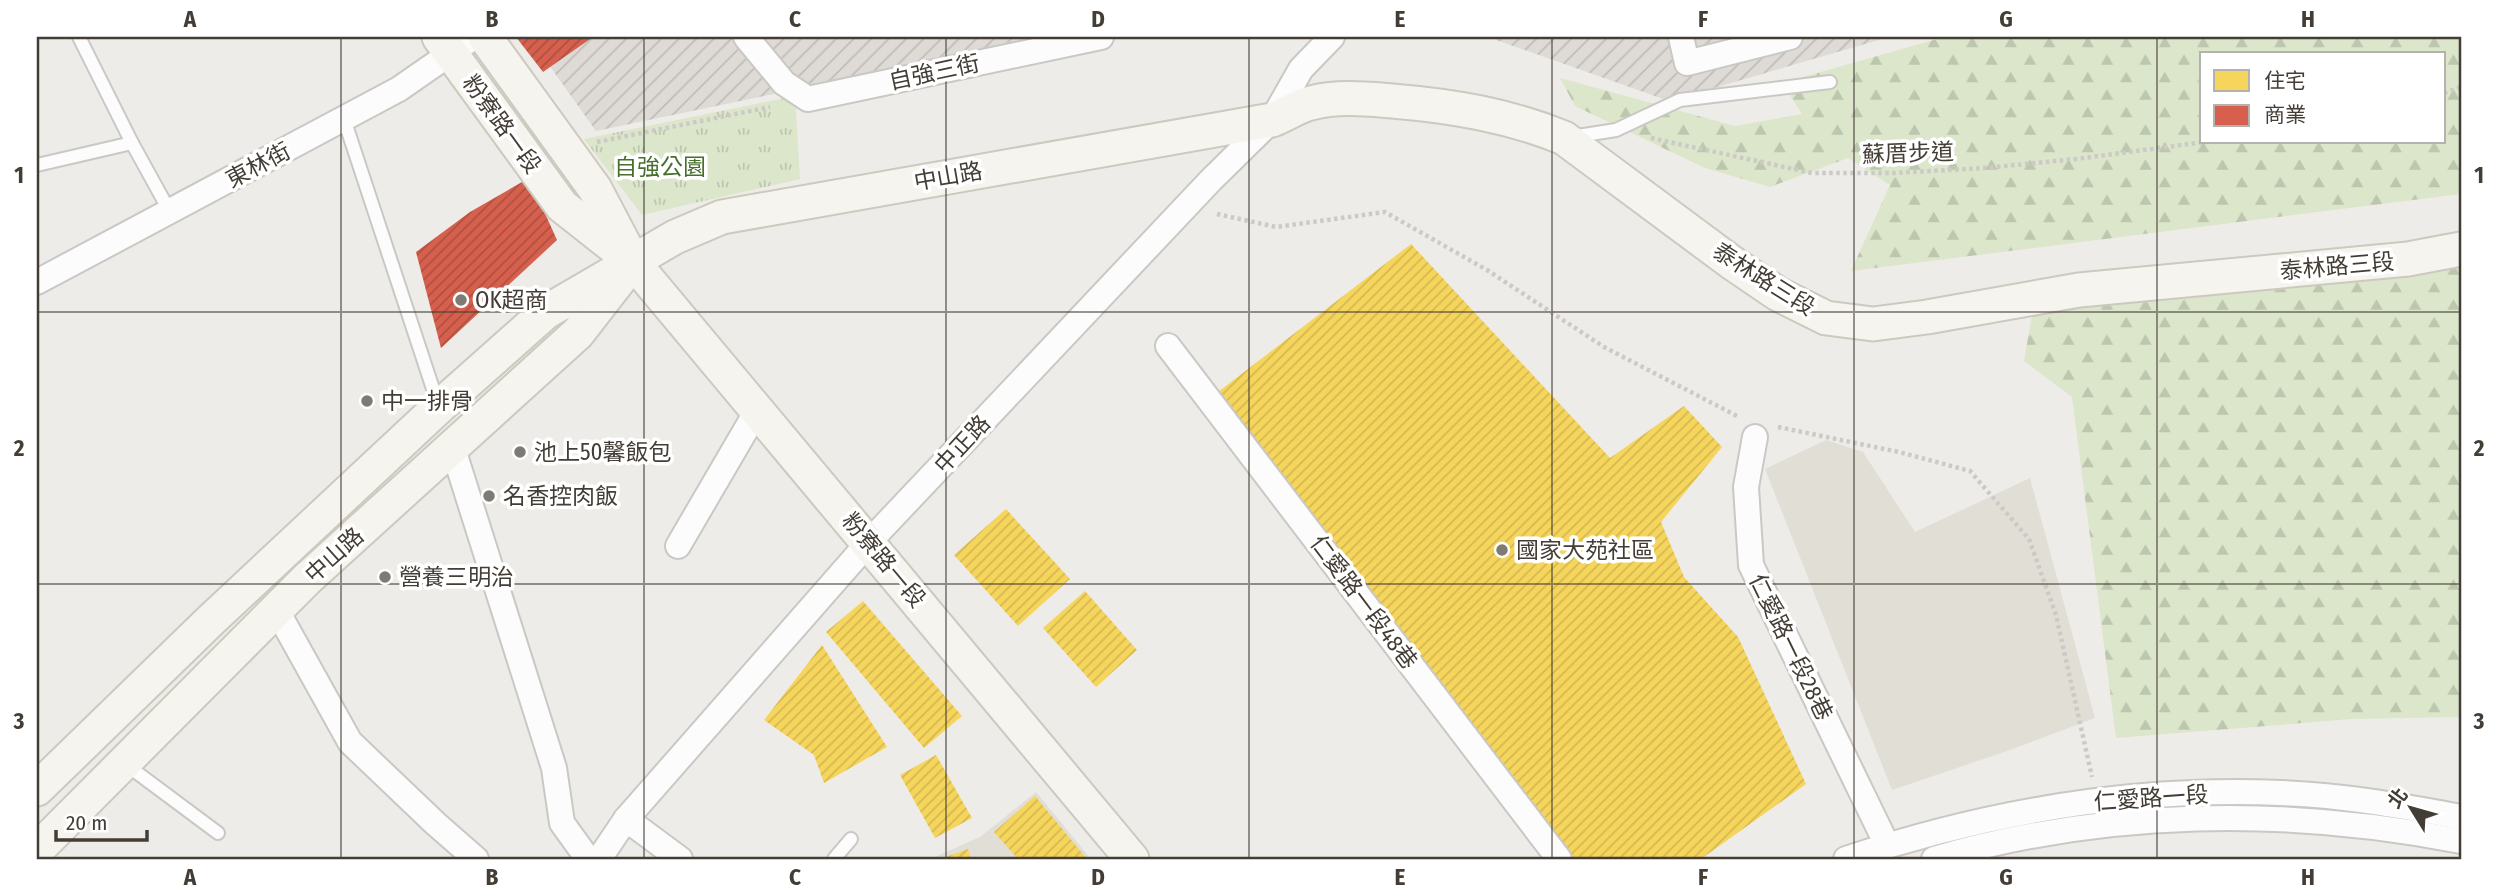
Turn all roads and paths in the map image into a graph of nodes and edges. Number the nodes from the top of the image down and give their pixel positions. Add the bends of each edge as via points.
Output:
1 (79, 37) edge
2 (485, 37) edge
3 (746, 37) edge
4 (1101, 37) edge
5 (1332, 37) edge
6 (1681, 37) edge
7 (1790, 37) edge
8 (454, 42) edge
9 (1830, 82) dead end
10 (808, 99) junction
11 (344, 119) junction
12 (1272, 120) junction
13 (1616, 130) junction
14 (1564, 138) junction
15 (132, 142) junction
16 (2200, 143) edge
17 (565, 148) junction
18 (37, 165) edge
19 (1186, 207) junction
20 (170, 212) junction
21 (2461, 249) edge
22 (633, 262) junction
23 (37, 282) edge
24 (1168, 345) dead end
25 (439, 407) junction
26 (758, 409) junction
27 (1738, 417) junction
28 (1757, 427) junction
29 (453, 449) junction
30 (869, 542) junction
31 (678, 546) dead end
32 (276, 610) junction
33 (123, 763) junction
34 (37, 789) edge
35 (2098, 802) junction
36 (626, 819) junction
37 (218, 833) dead end
38 (851, 839) dead end
39 (2459, 839) edge
40 (1887, 845) junction
41 (37, 850) edge
42 (477, 859) edge
43 (588, 859) edge
44 (599, 859) edge
45 (680, 859) edge
46 (834, 859) edge
47 (1132, 859) edge
48 (1559, 859) edge
49 (1846, 859) edge
50 (1934, 859) edge

1 - 15 lane
2 - 17 main road, 粉寮路一段
3 - 10 street via 784,83
4 - 10 street, 自強三街
5 - 12 street, 中正路 via 1301,69
6 - 7 street via 1687,63
8 - 11 street, 東林街 via 399,89
8 - 22 main road, 粉寮路一段 via 562,205
9 - 13 lane via 1680,100
10 - 17 path
11 - 20 street, 東林街
11 - 25 lane
12 - 14 main road, 泰林路三段 via 1311,103 1357,99 1486,112
12 - 19 street, 中正路
12 - 22 main road, 中山路 via 722,217
13 - 14 lane
13 - 16 path, 蘇厝步道 via 1812,173 1984,168
14 - 21 main road, 泰林路三段 via 1778,294 1826,318 1873,324 2079,290 2408,259
15 - 18 lane
15 - 20 lane
17 - 22 main road, 粉寮路一段 via 595,189
19 - 27 path via 1276,227 1385,212 1487,270 1604,347
19 - 30 street, 中正路
20 - 23 street, 東林街
22 - 25 main road, 中山路 via 547,312
22 - 26 main road, 粉寮路一段
22 - 29 main road, 中山路 via 578,333
24 - 48 street, 仁愛路一段48巷
25 - 34 main road, 中山路
26 - 30 main road, 粉寮路一段
26 - 31 street
27 - 28 path
27 - 28 path
28 - 35 path via 1899,452 1970,471 2029,539 2056,615
28 - 40 street, 仁愛路一段28巷 via 1746,487 1751,565
29 - 32 main road, 中山路
29 - 43 street via 554,768 562,822
30 - 36 street, 中正路
30 - 47 main road, 粉寮路一段
32 - 33 main road, 中山路
32 - 42 street via 350,742
33 - 37 lane
33 - 41 main road, 中山路
35 - 39 street, 仁愛路一段 via 2183,793 2282,793 2379,802
35 - 40 street, 仁愛路一段 via 1956,826
36 - 44 street, 中正路
36 - 45 street
38 - 46 lane
39 - 50 street, 仁愛路一段 via 2246,816 2061,831
40 - 49 street, 仁愛路一段

